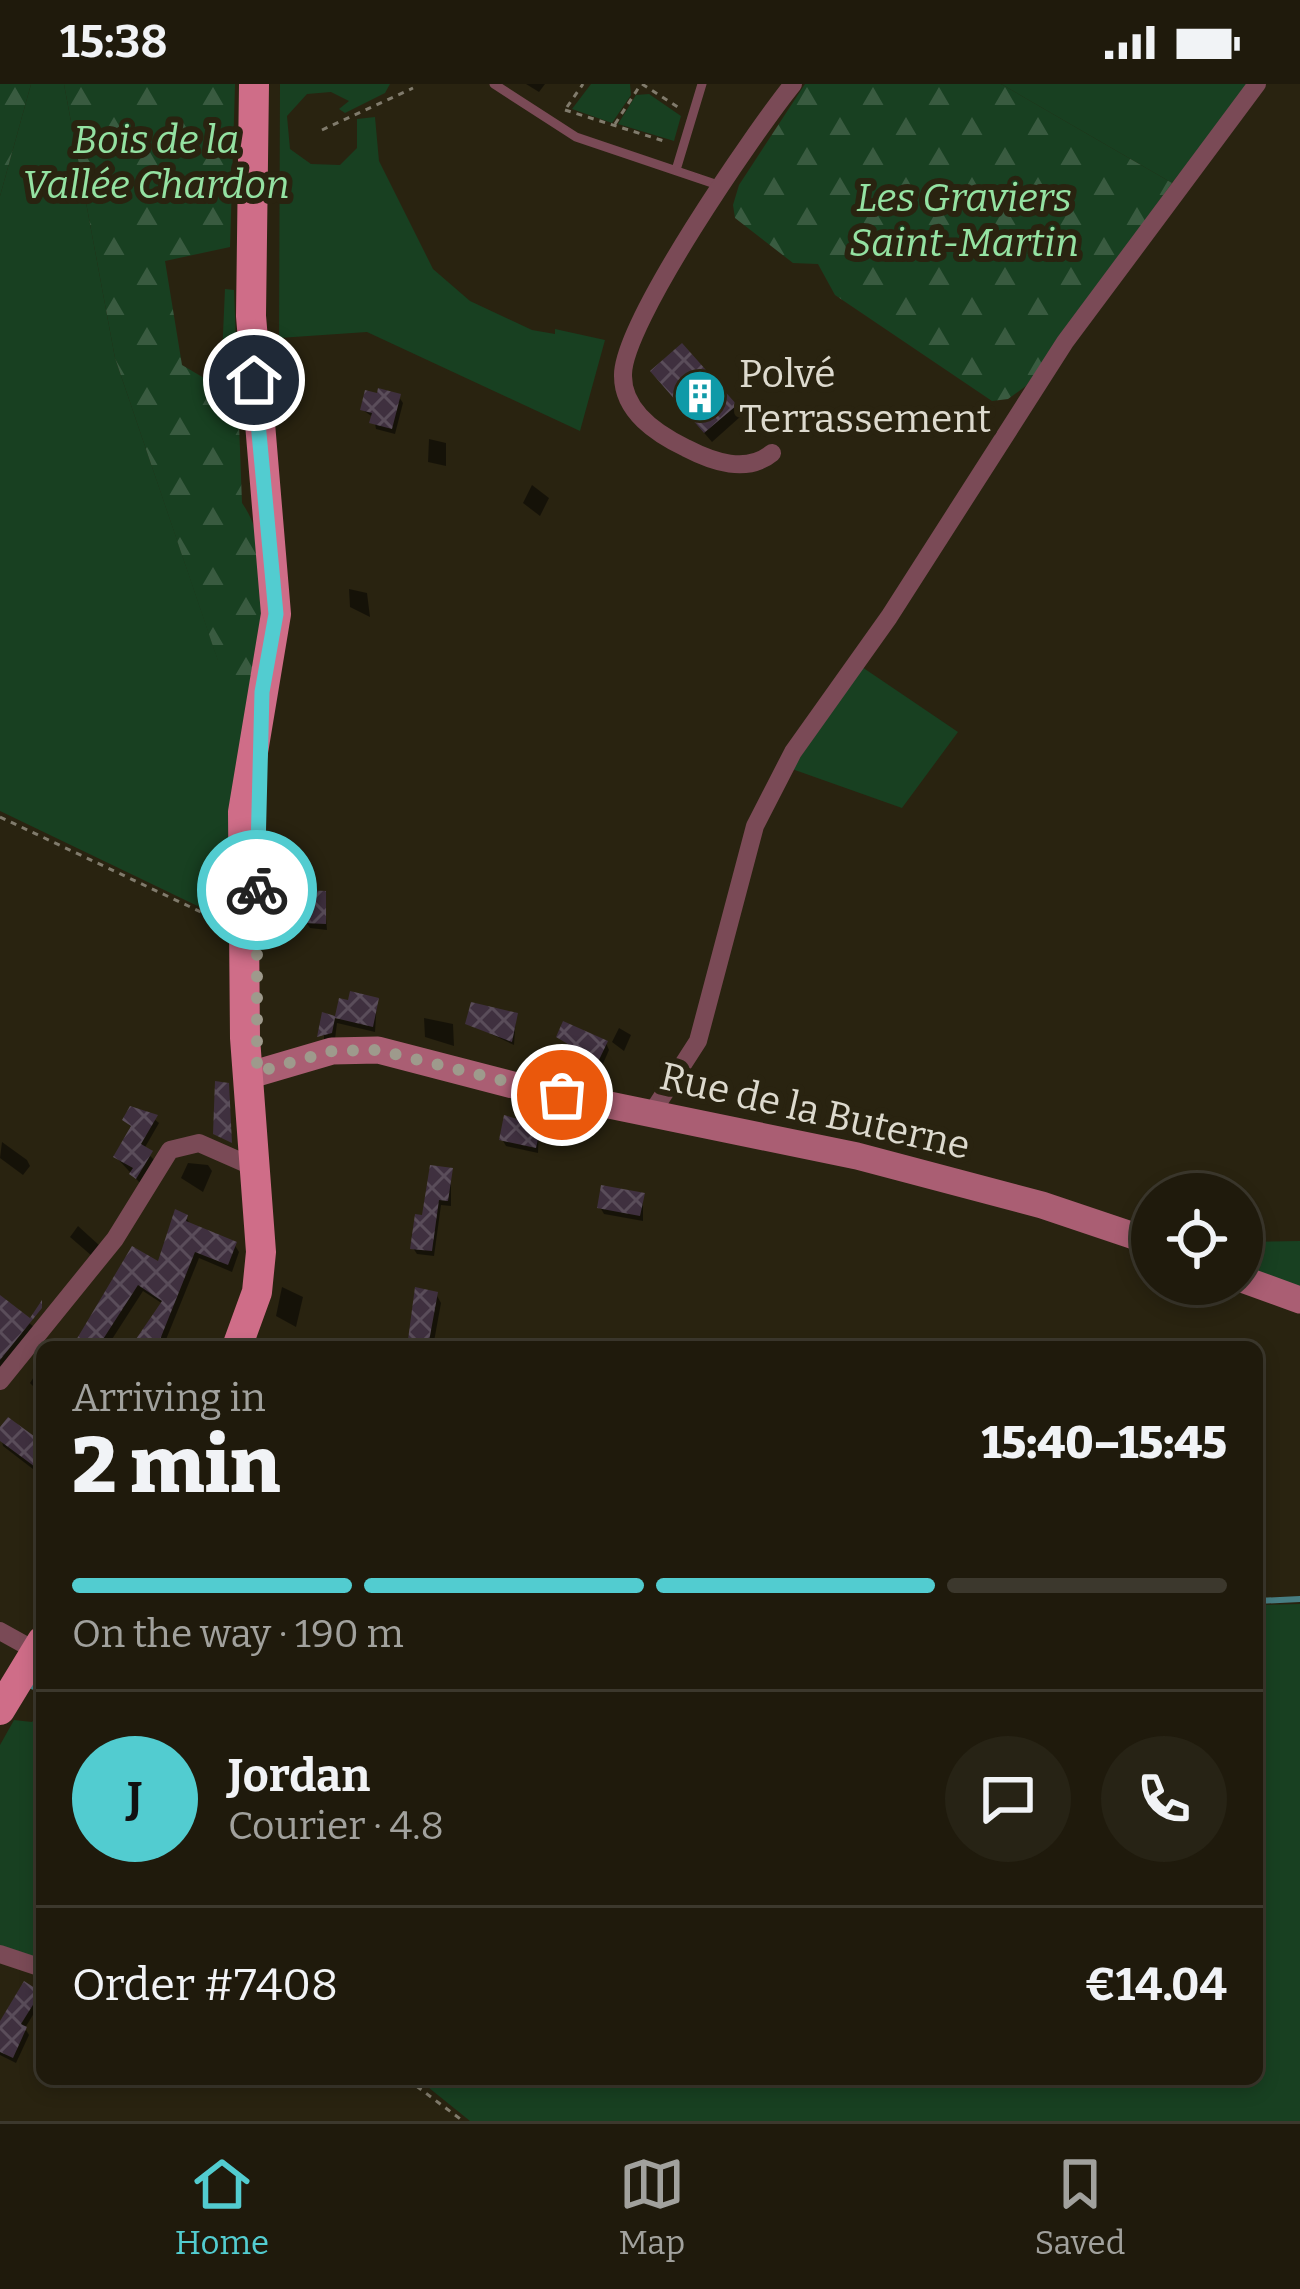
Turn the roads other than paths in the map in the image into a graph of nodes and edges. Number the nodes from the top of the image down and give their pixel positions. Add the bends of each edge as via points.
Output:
1 (254, 84) edge
2 (494, 84) edge
3 (703, 84) edge
4 (793, 84) edge
5 (1257, 84) edge
6 (676, 170) junction
7 (721, 186) junction
8 (772, 453) dead end
9 (262, 692) junction
10 (252, 1074) junction
11 (652, 1114) junction
12 (256, 1168) junction
13 (1131, 1235) edge
14 (1263, 1287) edge
15 (1300, 1300) edge
16 (239, 1341) edge
17 (0, 1381) edge
18 (0, 1631) edge
19 (24, 1673) edge
20 (0, 1954) edge
21 (36, 1966) edge

1 - 9 main road via 254,380 275,587
2 - 6 lane via 555,125
3 - 6 lane
4 - 7 street
5 - 11 street via 1065,342 793,752 755,826 706,1018
6 - 7 lane
7 - 8 street via 643,313 622,380 643,420 700,455 750,465
9 - 10 main road
9 - 10 main road via 243,812
10 - 11 street, Rue de la Buterne via 332,1051 378,1050
10 - 12 main road
11 - 13 street, Rue de la Buterne via 857,1156
12 - 16 main road via 260,1279
12 - 17 street via 194,1142 170,1150 115,1239
14 - 15 street
18 - 19 street
20 - 21 street

